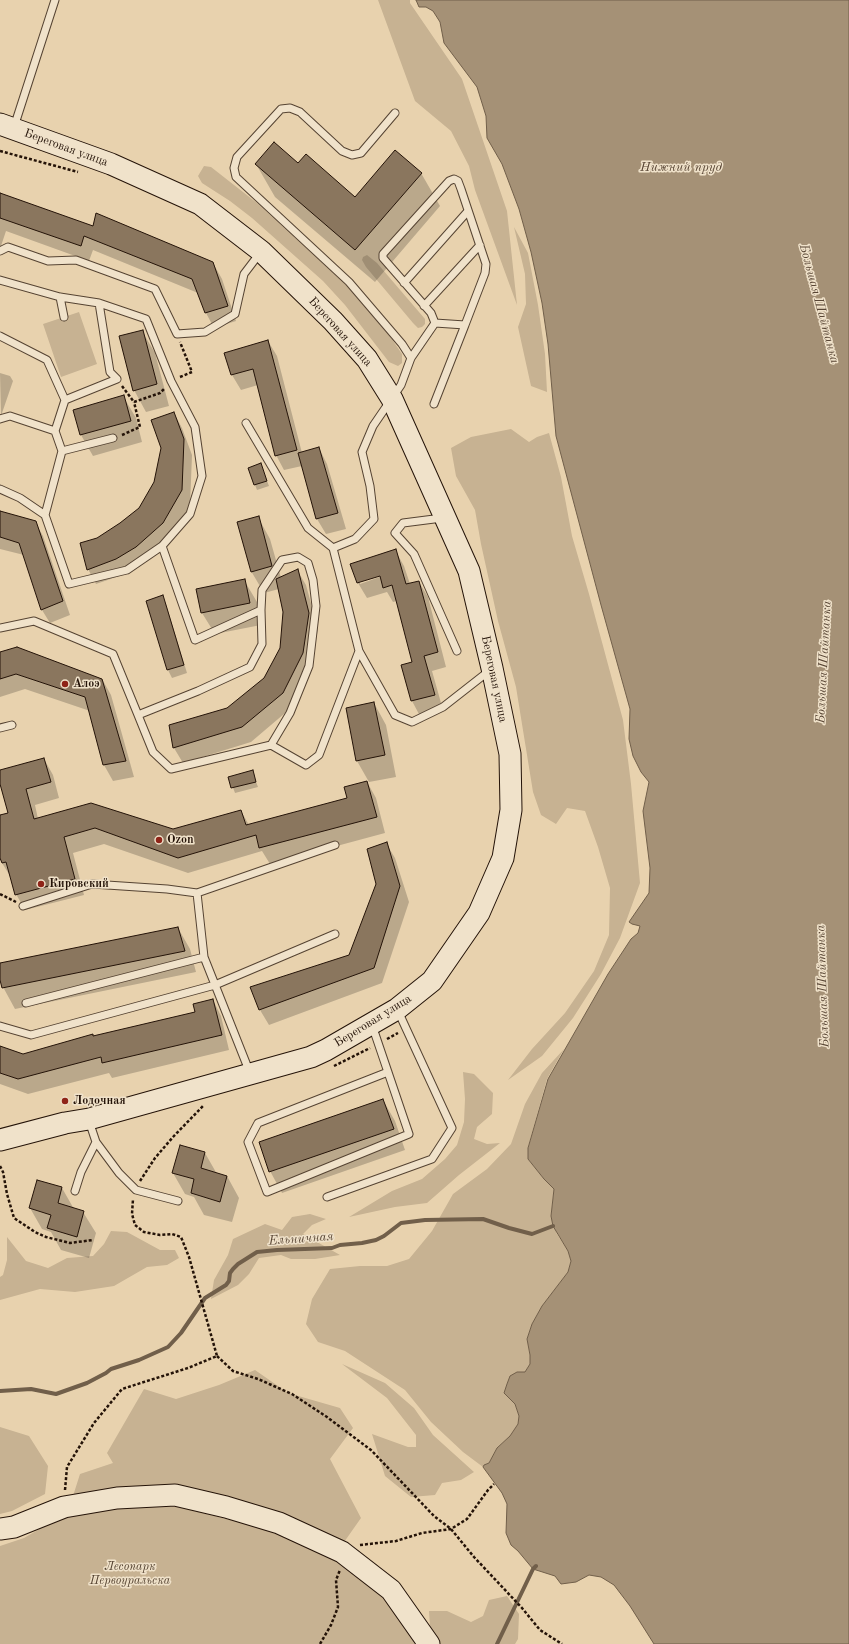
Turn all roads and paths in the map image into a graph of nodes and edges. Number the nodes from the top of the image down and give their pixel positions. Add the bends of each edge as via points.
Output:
1 (55, 0) edge
2 (395, 113) dead end
3 (7, 127) edge
4 (0, 152) edge
5 (78, 172) dead end
6 (468, 211) junction
7 (480, 245) junction
8 (0, 251) edge
9 (261, 251) junction
10 (0, 280) edge
11 (404, 283) junction
12 (60, 297) junction
13 (99, 303) junction
14 (424, 306) junction
15 (64, 317) dead end
16 (435, 323) junction
17 (465, 325) junction
18 (177, 334) junction
19 (0, 336) edge
20 (411, 358) junction
21 (192, 372) dead end
22 (117, 379) junction
23 (160, 393) dead end
24 (392, 399) junction
25 (65, 400) junction
26 (134, 402) junction
27 (434, 404) dead end
28 (0, 419) edge
29 (246, 423) dead end
30 (55, 431) junction
31 (113, 438) joint
32 (62, 451) junction
33 (0, 488) edge
34 (45, 515) junction
35 (446, 517) junction
36 (162, 546) junction
37 (334, 548) junction
38 (261, 610) junction
39 (0, 628) edge
40 (457, 650) dead end
41 (359, 651) junction
42 (492, 668) junction
43 (138, 715) junction
44 (12, 725) dead end
45 (0, 728) edge
46 (272, 745) junction
47 (335, 845) dead end
48 (197, 893) junction
49 (0, 894) edge
50 (23, 906) joint
51 (335, 934) dead end
52 (204, 956) junction
53 (215, 985) junction
54 (26, 1003) dead end
55 (397, 1009) junction
56 (372, 1023) junction
57 (0, 1026) edge
58 (388, 1072) junction
59 (250, 1073) junction
60 (206, 1102) dead end
61 (89, 1119) junction
62 (0, 1140) edge
63 (96, 1142) junction
64 (0, 1166) edge
65 (136, 1190) junction
66 (75, 1191) dead end
67 (327, 1197) dead end
68 (178, 1201) dead end
69 (93, 1240) dead end
70 (217, 1356) junction
71 (494, 1484) dead end
72 (64, 1507) junction
73 (0, 1529) edge
74 (451, 1529) junction
75 (348, 1557) junction
76 (320, 1644) edge
77 (429, 1644) edge
78 (562, 1644) edge

1 - 3 lane
2 - 20 lane via 361,153 352,155 342,151 300,112 290,108 281,109 237,157 234,168 236,177 349,282
3 - 9 main road, Береговая улица via 111,164 200,204
4 - 5 path
6 - 7 lane
6 - 11 lane
6 - 11 lane via 458,181 449,181 383,254 383,258
7 - 14 lane
7 - 17 lane via 486,264 485,273
8 - 18 lane via 8,248 48,261 76,260 155,289
9 - 18 lane via 244,274 235,314 205,332
9 - 24 main road, Береговая улица via 333,321 367,359
10 - 12 lane
11 - 14 lane
12 - 13 lane
12 - 15 lane
13 - 22 lane via 110,372
13 - 36 lane via 146,319 171,381 195,427 202,476 190,514
14 - 16 lane
16 - 17 lane
16 - 20 lane
17 - 27 lane
18 - 21 path
19 - 25 lane via 47,360
20 - 24 lane via 404,378
22 - 25 lane
22 - 26 path
23 - 26 path
24 - 35 main road, Береговая улица
24 - 37 lane via 373,426 362,452 374,518 355,539
25 - 30 lane
26 - 31 path via 140,427
28 - 30 lane via 10,416
29 - 37 lane via 308,528
30 - 32 lane
31 - 32 lane
32 - 34 lane
33 - 34 lane
34 - 36 lane via 69,584 127,570
35 - 40 lane via 403,523 396,533 414,554
35 - 42 main road, Береговая улица via 469,571
36 - 38 lane via 195,640
37 - 41 lane
38 - 43 lane via 262,644 250,666 198,691
38 - 46 lane via 262,590 282,560 298,557 308,563 316,606 309,666 290,713
39 - 43 lane via 34,621 114,654
41 - 42 lane via 395,715 412,722 442,707
41 - 46 lane via 319,755 306,765
42 - 55 main road, Береговая улица via 510,754 511,810 503,858 479,914 432,981
43 - 46 lane via 153,752 171,769
44 - 45 lane
47 - 48 lane
48 - 50 lane via 92,884
48 - 52 lane
49 - 50 path
51 - 53 lane
52 - 53 lane
52 - 54 lane
53 - 57 lane via 31,1035
53 - 59 lane
55 - 56 main road, Береговая улица
55 - 67 lane via 452,1128 432,1158
56 - 58 lane
56 - 59 main road, Береговая улица via 311,1057
58 - 58 lane via 409,1134 267,1192 248,1142 258,1123
59 - 61 main road, Береговая улица
60 - 65 path via 155,1158
61 - 62 main road, Береговая улица
61 - 63 lane
63 - 65 lane via 118,1173
63 - 66 lane
64 - 69 path via 14,1218 46,1237 70,1243
65 - 68 lane
65 - 70 path via 132,1202 135,1225 144,1232 181,1237
70 - 72 path via 122,1389 94,1423 67,1467
70 - 74 path via 232,1370 292,1394 327,1417 371,1450 434,1516
71 - 74 path via 467,1519
72 - 73 main road via 14,1527
72 - 75 main road via 117,1498 175,1495 279,1523
74 - 75 path via 422,1533 396,1541 361,1544 353,1548
74 - 78 path via 540,1630
75 - 76 path via 336,1580 338,1607
75 - 77 main road via 392,1590

